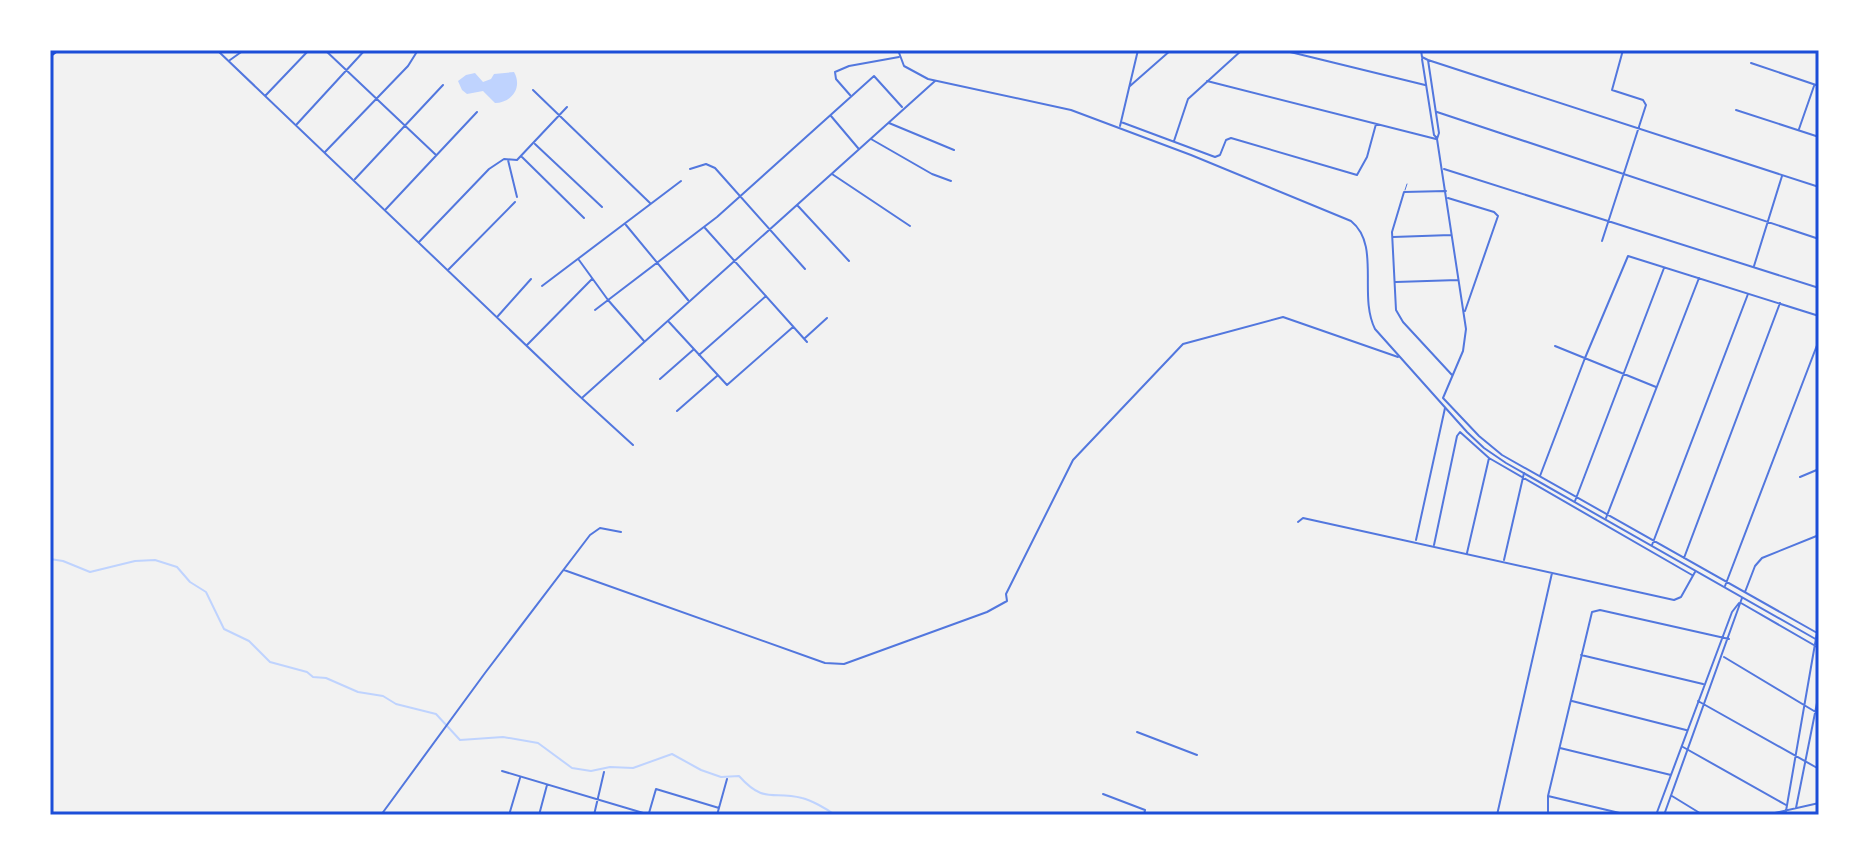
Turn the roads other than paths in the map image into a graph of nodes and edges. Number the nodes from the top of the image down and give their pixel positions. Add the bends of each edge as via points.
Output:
1 (58, 50) edge
2 (217, 50) edge
3 (244, 50) edge
4 (309, 50) edge
5 (325, 50) edge
6 (365, 50) edge
7 (418, 50) edge
8 (898, 50) edge
9 (1138, 50) edge
10 (1171, 50) edge
11 (1242, 50) edge
12 (1282, 50) edge
13 (1421, 50) edge
14 (1623, 50) edge
15 (50, 56) edge
16 (899, 57) junction
17 (1422, 57) junction
18 (1428, 60) junction
19 (229, 61) junction
20 (1751, 63) dead end
21 (346, 70) junction
22 (935, 81) junction
23 (1207, 81) junction
24 (1814, 84) junction
25 (443, 85) dead end
26 (1425, 85) junction
27 (1819, 86) edge
28 (1129, 87) junction
29 (533, 90) dead end
30 (265, 96) junction
31 (851, 96) junction
32 (376, 98) junction
33 (567, 107) dead end
34 (904, 109) junction
35 (1736, 110) dead end
36 (477, 112) dead end
37 (1437, 112) junction
38 (830, 114) junction
39 (560, 115) junction
40 (1121, 122) junction
41 (888, 123) junction
42 (1376, 124) junction
43 (296, 125) junction
44 (405, 126) junction
45 (1120, 127) junction
46 (1639, 128) junction
47 (1798, 130) junction
48 (1819, 137) edge
49 (870, 139) junction
50 (1437, 139) junction
51 (1174, 142) junction
52 (534, 143) junction
53 (858, 149) junction
54 (954, 150) dead end
55 (325, 152) junction
56 (436, 155) junction
57 (521, 156) junction
58 (508, 159) junction
59 (690, 169) dead end
60 (1444, 169) junction
61 (831, 173) junction
62 (1624, 175) junction
63 (1783, 175) junction
64 (354, 180) junction
65 (681, 181) dead end
66 (951, 181) dead end
67 (1407, 184) dead end
68 (1819, 187) edge
69 (1446, 191) junction
70 (1404, 192) junction
71 (739, 195) junction
72 (517, 197) dead end
73 (1448, 197) junction
74 (515, 202) dead end
75 (651, 204) junction
76 (797, 205) junction
77 (602, 207) dead end
78 (385, 210) junction
79 (584, 218) dead end
80 (1609, 220) junction
81 (1768, 221) junction
82 (625, 223) junction
83 (910, 226) dead end
84 (704, 228) junction
85 (770, 229) junction
86 (1452, 235) junction
87 (1392, 237) junction
88 (1819, 239) edge
89 (1602, 241) dead end
90 (418, 243) junction
91 (578, 259) junction
92 (734, 260) junction
93 (849, 261) dead end
94 (656, 263) junction
95 (1665, 266) junction
96 (1754, 267) junction
97 (805, 269) dead end
98 (447, 271) junction
99 (1699, 277) junction
100 (531, 279) dead end
101 (592, 279) junction
102 (1459, 280) junction
103 (1394, 282) junction
104 (542, 286) dead end
105 (1819, 288) edge
106 (1748, 294) junction
107 (767, 295) junction
108 (608, 300) junction
109 (689, 301) junction
110 (1780, 303) junction
111 (595, 310) dead end
112 (1464, 312) junction
113 (497, 316) junction
114 (1819, 316) edge
115 (827, 318) dead end
116 (668, 320) junction
117 (793, 327) junction
118 (804, 339) junction
119 (1819, 340) edge
120 (644, 341) junction
121 (807, 342) dead end
122 (527, 346) junction
123 (1555, 346) dead end
124 (694, 349) junction
125 (699, 355) junction
126 (1398, 357) junction
127 (1585, 358) junction
128 (1623, 373) junction
129 (718, 375) junction
130 (1453, 376) junction
131 (660, 379) dead end
132 (1657, 387) junction
133 (582, 397) junction
134 (1443, 398) junction
135 (1441, 403) junction
136 (1445, 408) junction
137 (677, 411) dead end
138 (633, 445) dead end
139 (1502, 455) junction
140 (1489, 458) junction
141 (1500, 459) junction
142 (1819, 469) edge
143 (1524, 473) junction
144 (1540, 476) junction
145 (1800, 477) dead end
146 (1523, 478) junction
147 (1538, 481) junction
148 (1577, 497) junction
149 (1574, 502) junction
150 (1607, 514) junction
151 (1605, 519) junction
152 (1298, 522) dead end
153 (621, 532) dead end
154 (1819, 535) edge
155 (1415, 541) junction
156 (1653, 541) junction
157 (1433, 546) junction
158 (1651, 546) junction
159 (1467, 554) junction
160 (1684, 558) junction
161 (1503, 561) junction
162 (1682, 563) junction
163 (564, 570) junction
164 (1696, 571) junction
165 (1552, 572) junction
166 (1693, 575) junction
167 (1727, 582) junction
168 (1725, 587) junction
169 (1745, 592) junction
170 (1743, 597) junction
171 (1740, 602) junction
172 (1819, 621) edge
173 (1818, 634) edge
174 (1722, 637) junction
175 (1729, 639) junction
176 (1817, 640) edge
177 (1815, 645) junction
178 (1819, 648) edge
179 (1581, 655) junction
180 (1723, 656) junction
181 (1705, 684) junction
182 (1819, 693) edge
183 (1571, 701) junction
184 (1698, 701) junction
185 (1705, 704) junction
186 (1804, 706) junction
187 (1817, 713) edge
188 (1687, 730) junction
189 (1137, 732) dead end
190 (1682, 746) junction
191 (1559, 748) junction
192 (1688, 750) junction
193 (1197, 755) dead end
194 (1797, 756) junction
195 (1806, 761) junction
196 (1819, 769) edge
197 (502, 771) dead end
198 (604, 772) dead end
199 (1672, 776) junction
200 (521, 777) junction
201 (727, 779) dead end
202 (547, 785) junction
203 (1103, 794) dead end
204 (1548, 796) junction
205 (1671, 796) junction
206 (598, 800) junction
207 (1819, 803) edge
208 (1814, 804) junction
209 (1787, 805) junction
210 (719, 808) junction
211 (1796, 808) junction
212 (1786, 811) junction
213 (1819, 811) edge
214 (381, 815) edge
215 (509, 815) edge
216 (539, 815) edge
217 (594, 815) edge
218 (649, 815) edge
219 (717, 815) edge
220 (1144, 815) edge
221 (1497, 815) edge
222 (1548, 815) edge
223 (1628, 815) edge
224 (1656, 815) edge
225 (1664, 815) edge
226 (1703, 815) edge
227 (1766, 815) edge

1 - 15 main road
2 - 19 street
3 - 19 street
4 - 30 street
5 - 21 street
6 - 21 street
7 - 32 street
8 - 16 street
9 - 28 street
10 - 28 street
11 - 23 street
12 - 26 street
13 - 17 street
14 - 46 street via 1612,89 1645,102
16 - 22 street via 909,70
16 - 31 street via 835,72
17 - 18 street
17 - 26 street
18 - 37 street
18 - 46 street
19 - 30 street
20 - 24 street
21 - 32 street
21 - 43 street
22 - 34 street
22 - 45 street via 1043,102
23 - 42 street
23 - 51 street via 1184,105
24 - 27 street
24 - 47 street
25 - 44 street
26 - 50 street
28 - 40 street
29 - 39 street
30 - 43 street
31 - 34 street via 874,76
31 - 38 street
32 - 44 street
32 - 55 street
33 - 39 street
34 - 41 street
35 - 47 street
36 - 56 street
37 - 50 street
37 - 62 street
38 - 53 street
38 - 71 street
39 - 52 street
39 - 75 street
40 - 45 street
40 - 51 street
41 - 49 street
41 - 54 street
42 - 50 street
42 - 51 street via 1357,175 1231,138 1216,157
43 - 55 street
44 - 56 street
44 - 64 street
45 - 126 street via 1353,223 1366,245 1369,316
46 - 62 street
46 - 63 street
47 - 48 street
49 - 53 street
49 - 66 street
50 - 60 street
52 - 57 street
52 - 77 street
53 - 61 street
55 - 64 street
56 - 78 street
57 - 58 street
57 - 79 street
58 - 72 street
58 - 90 street via 489,169
59 - 71 street via 706,164 715,168
60 - 69 street
60 - 80 street
61 - 76 street
61 - 83 street
62 - 80 street
62 - 81 street
63 - 68 street
63 - 81 street
64 - 78 street
65 - 75 street
67 - 70 lane
69 - 70 street
69 - 73 street
70 - 87 street
71 - 84 street
71 - 85 street
73 - 86 street
73 - 112 street via 1498,216
74 - 98 street
75 - 82 street
76 - 85 street
76 - 93 street
78 - 90 street
80 - 89 street
80 - 96 street
81 - 88 street
81 - 96 street
82 - 91 street
82 - 94 street
84 - 92 street
84 - 94 street
85 - 92 street
85 - 97 street
86 - 87 street
86 - 102 street
87 - 103 street
90 - 98 street
91 - 101 street
91 - 104 street
92 - 107 street
92 - 109 street
94 - 108 street
94 - 109 street
95 - 99 street
95 - 127 street via 1628,256
95 - 128 street
96 - 105 street
98 - 113 street
99 - 106 street
99 - 132 street
100 - 113 street
101 - 108 street
101 - 122 street
102 - 103 street
102 - 112 street
103 - 130 street via 1399,317
106 - 110 street
106 - 156 street
107 - 117 street
107 - 125 street
108 - 111 street
108 - 120 street
109 - 116 street
110 - 114 street
110 - 160 street
112 - 130 street via 1465,342
113 - 122 street
115 - 118 street
116 - 120 street
116 - 124 street
117 - 118 street
117 - 129 street via 727,385
118 - 121 street
119 - 167 street
120 - 133 street
122 - 133 street
123 - 127 street
124 - 125 street
124 - 131 street
125 - 129 street
126 - 135 street
126 - 163 street via 1283,317 1184,343 1074,458 1007,601 844,664 825,663
127 - 128 street
127 - 144 street
128 - 132 street
128 - 148 street
129 - 137 street
130 - 134 street
132 - 150 street
133 - 138 street
134 - 135 street
134 - 139 street
135 - 136 street
136 - 141 street
136 - 155 street
139 - 141 street
139 - 144 street
140 - 146 street
140 - 157 street via 1459,433
140 - 159 street
141 - 143 street
142 - 145 street
143 - 146 street
143 - 147 street
144 - 147 street
144 - 148 street
146 - 161 street
146 - 166 street
147 - 149 street
148 - 149 street
148 - 150 street
149 - 151 street
150 - 151 street
150 - 156 street
151 - 158 street
152 - 155 street via 1303,518
153 - 163 street via 595,530
154 - 169 street via 1762,558
155 - 157 street
156 - 158 street
156 - 160 street
157 - 159 street
158 - 162 street
159 - 161 street
160 - 162 street
160 - 167 street
161 - 165 street
162 - 164 street
163 - 214 street
164 - 166 street
164 - 168 street
165 - 166 street via 1674,600
165 - 221 street
167 - 168 street
167 - 169 street
168 - 170 street
169 - 170 street
169 - 173 street
170 - 171 street
170 - 176 street
171 - 174 street
171 - 175 street
171 - 177 street
172 - 173 street
173 - 176 street
174 - 175 street
174 - 179 street via 1600,610 1590,616
174 - 181 street
175 - 180 street
176 - 177 street
177 - 178 street
177 - 186 street
179 - 181 street
179 - 183 street
180 - 185 street
180 - 186 street
181 - 184 street
182 - 187 street
183 - 188 street
183 - 191 street
184 - 185 street
184 - 188 street
185 - 192 street
185 - 194 street
186 - 187 street
186 - 194 street
187 - 195 street
188 - 190 street
189 - 193 street
190 - 192 street
190 - 199 street
191 - 199 street
191 - 204 street
192 - 205 street
192 - 209 street
194 - 195 street
194 - 209 street
195 - 196 street
195 - 211 street
197 - 200 street
198 - 206 street
199 - 224 street
200 - 202 street
200 - 215 street
201 - 210 street
202 - 206 street
202 - 216 street
203 - 220 street via 1145,810
204 - 222 street
204 - 223 street
205 - 225 street
205 - 226 street
206 - 217 street
206 - 218 street
207 - 208 street
208 - 211 street
208 - 213 street
209 - 212 street
210 - 218 street via 656,789
210 - 219 street
211 - 212 street
212 - 227 street

